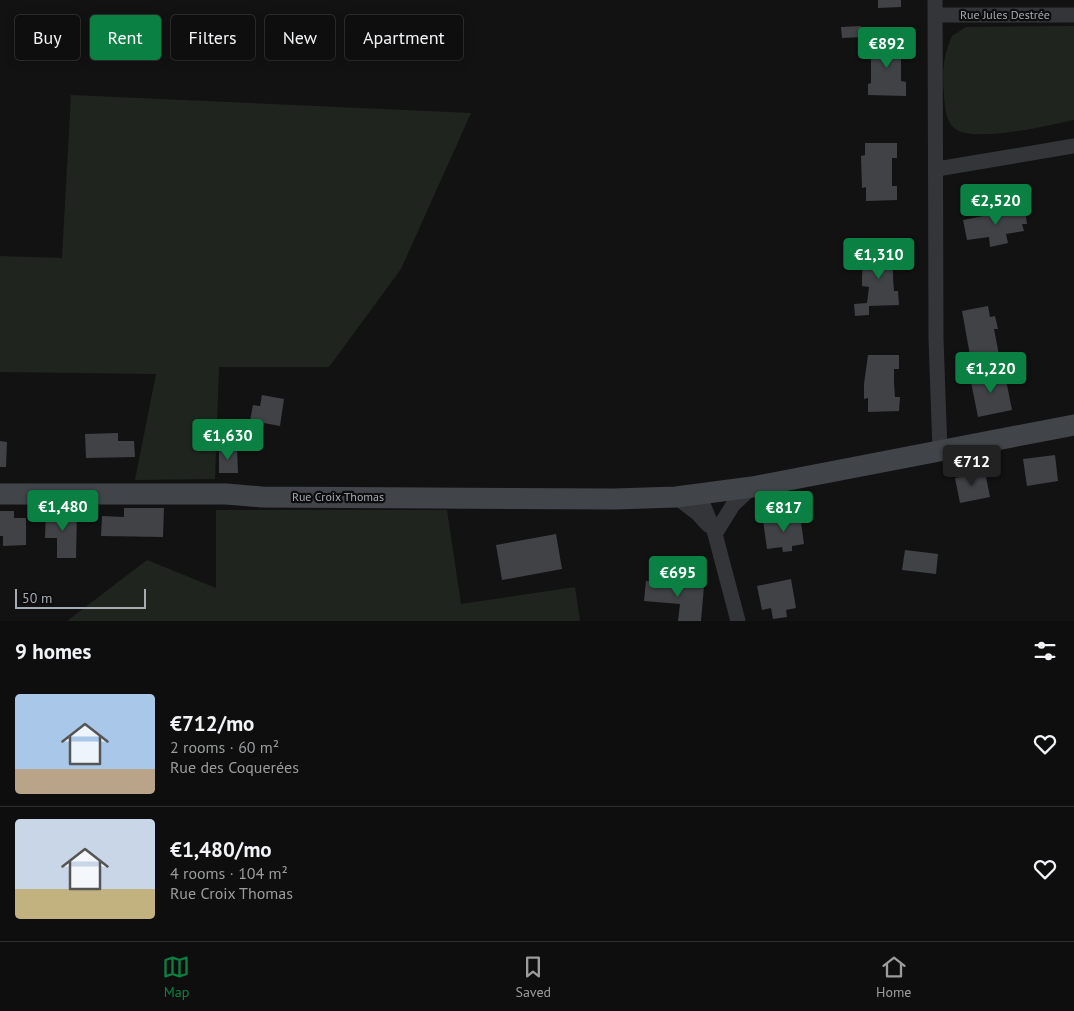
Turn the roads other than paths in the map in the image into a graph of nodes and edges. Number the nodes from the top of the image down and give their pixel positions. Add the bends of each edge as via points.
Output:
1 (935, 0) edge
2 (936, 15) junction
3 (1074, 15) edge
4 (1074, 146) edge
5 (937, 169) junction
6 (1074, 425) edge
7 (940, 451) junction
8 (752, 488) junction
9 (708, 493) junction
10 (0, 494) edge
11 (676, 497) junction
12 (715, 534) junction
13 (738, 621) edge

1 - 2 street
2 - 3 street, Rue Jules Destrée
2 - 5 street
4 - 5 street
5 - 7 street via 936,339
6 - 7 street, Rue Croix Thomas
7 - 8 street, Rue Croix Thomas
8 - 9 street, Rue Croix Thomas
8 - 12 street via 733,505
9 - 11 street, Rue Croix Thomas
9 - 12 street
10 - 11 street, Rue Croix Thomas
11 - 12 street via 697,513
12 - 13 street

